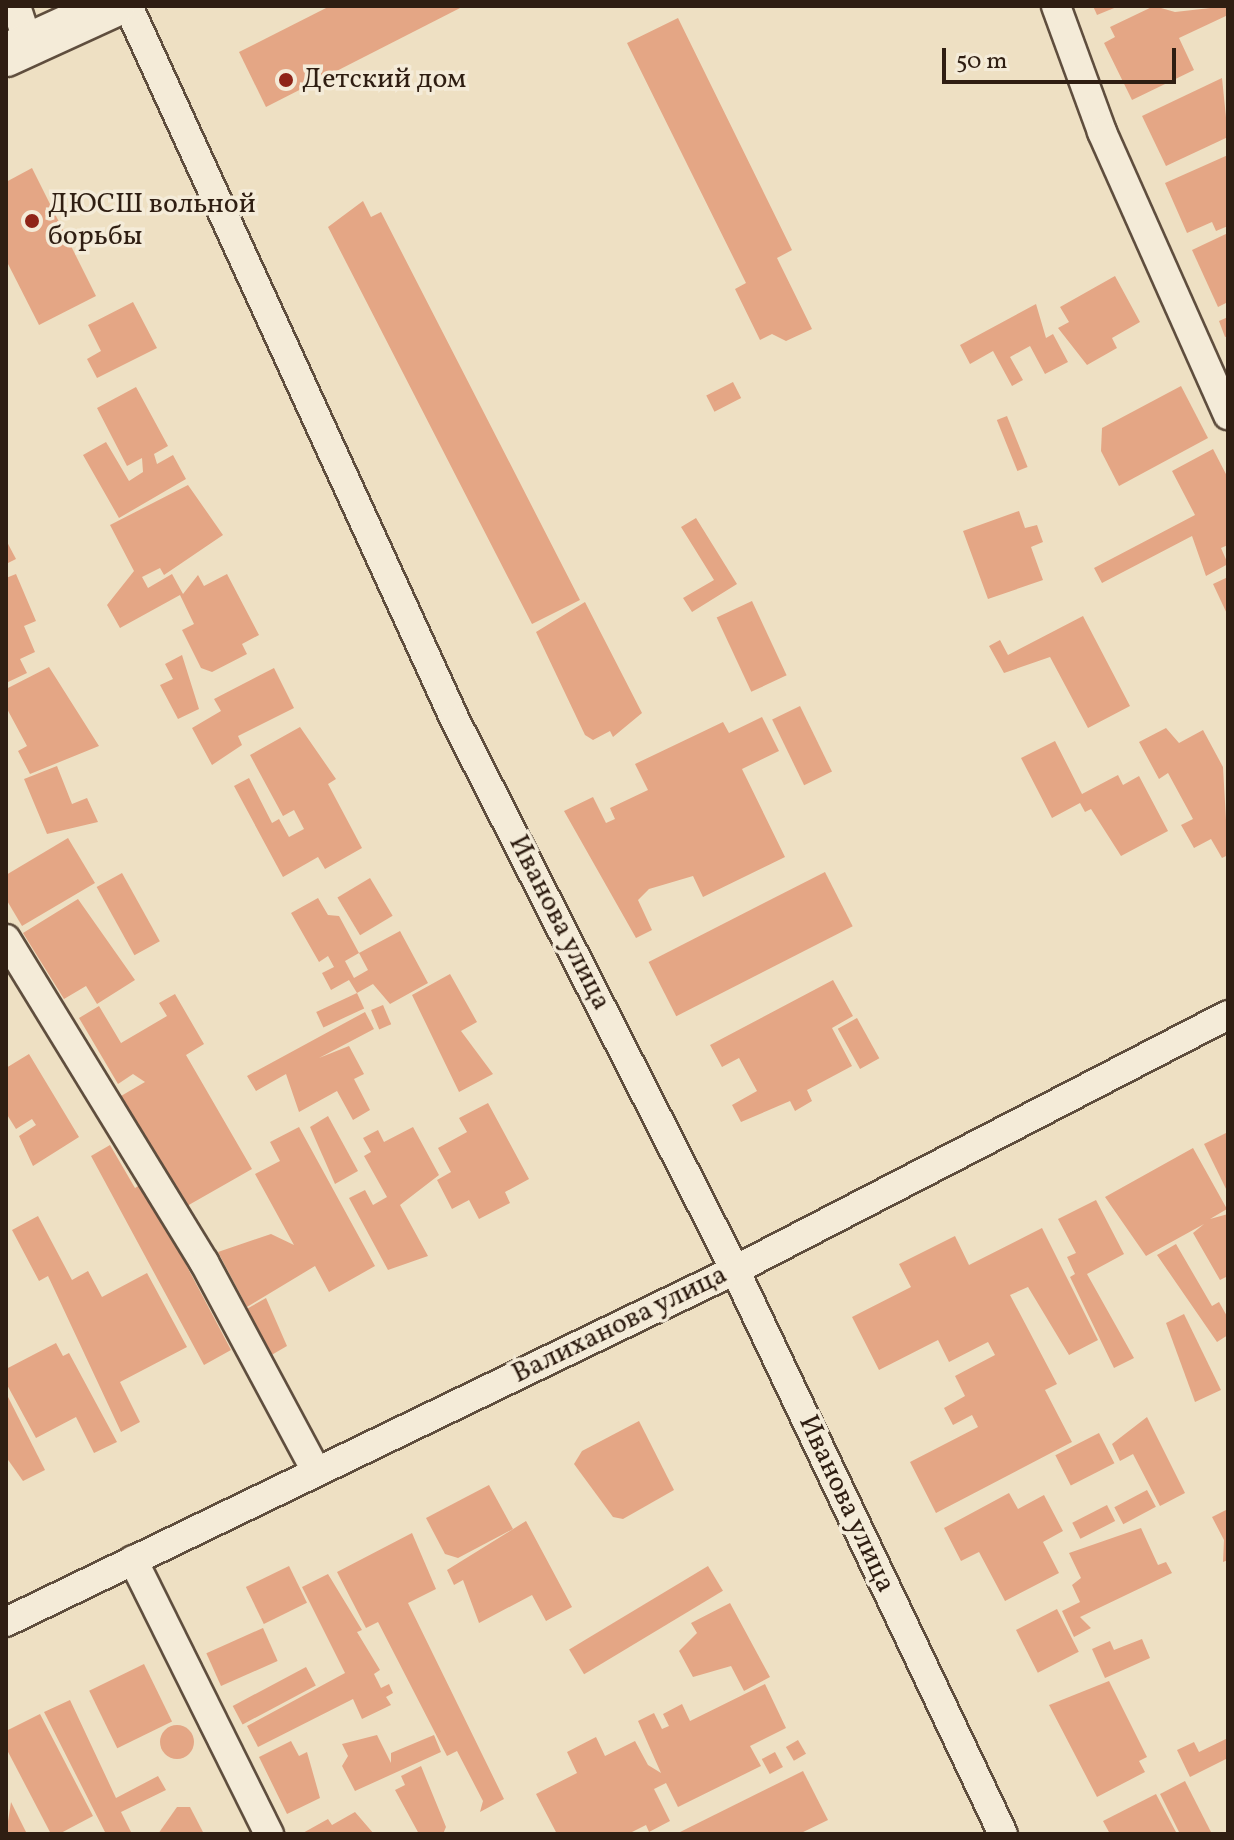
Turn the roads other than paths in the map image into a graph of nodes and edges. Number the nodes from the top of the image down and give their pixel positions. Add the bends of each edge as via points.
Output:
1 (113, 6) edge
2 (128, 6) edge
3 (1056, 6) edge
4 (16, 35) edge
5 (1228, 415) edge
6 (6, 939) edge
7 (1228, 1015) edge
8 (735, 1270) junction
9 (316, 1471) junction
10 (133, 1560) junction
11 (6, 1622) edge
12 (269, 1834) edge
13 (1003, 1834) edge

1 - 4 street
2 - 8 street, Иванова улица via 455,720
3 - 5 street via 1102,132
6 - 9 street via 204,1262
7 - 8 street, Валиханова улица
8 - 9 street, Валиханова улица
8 - 13 street, Иванова улица
9 - 10 street, Валиханова улица
10 - 11 street, Валиханова улица
10 - 12 street

